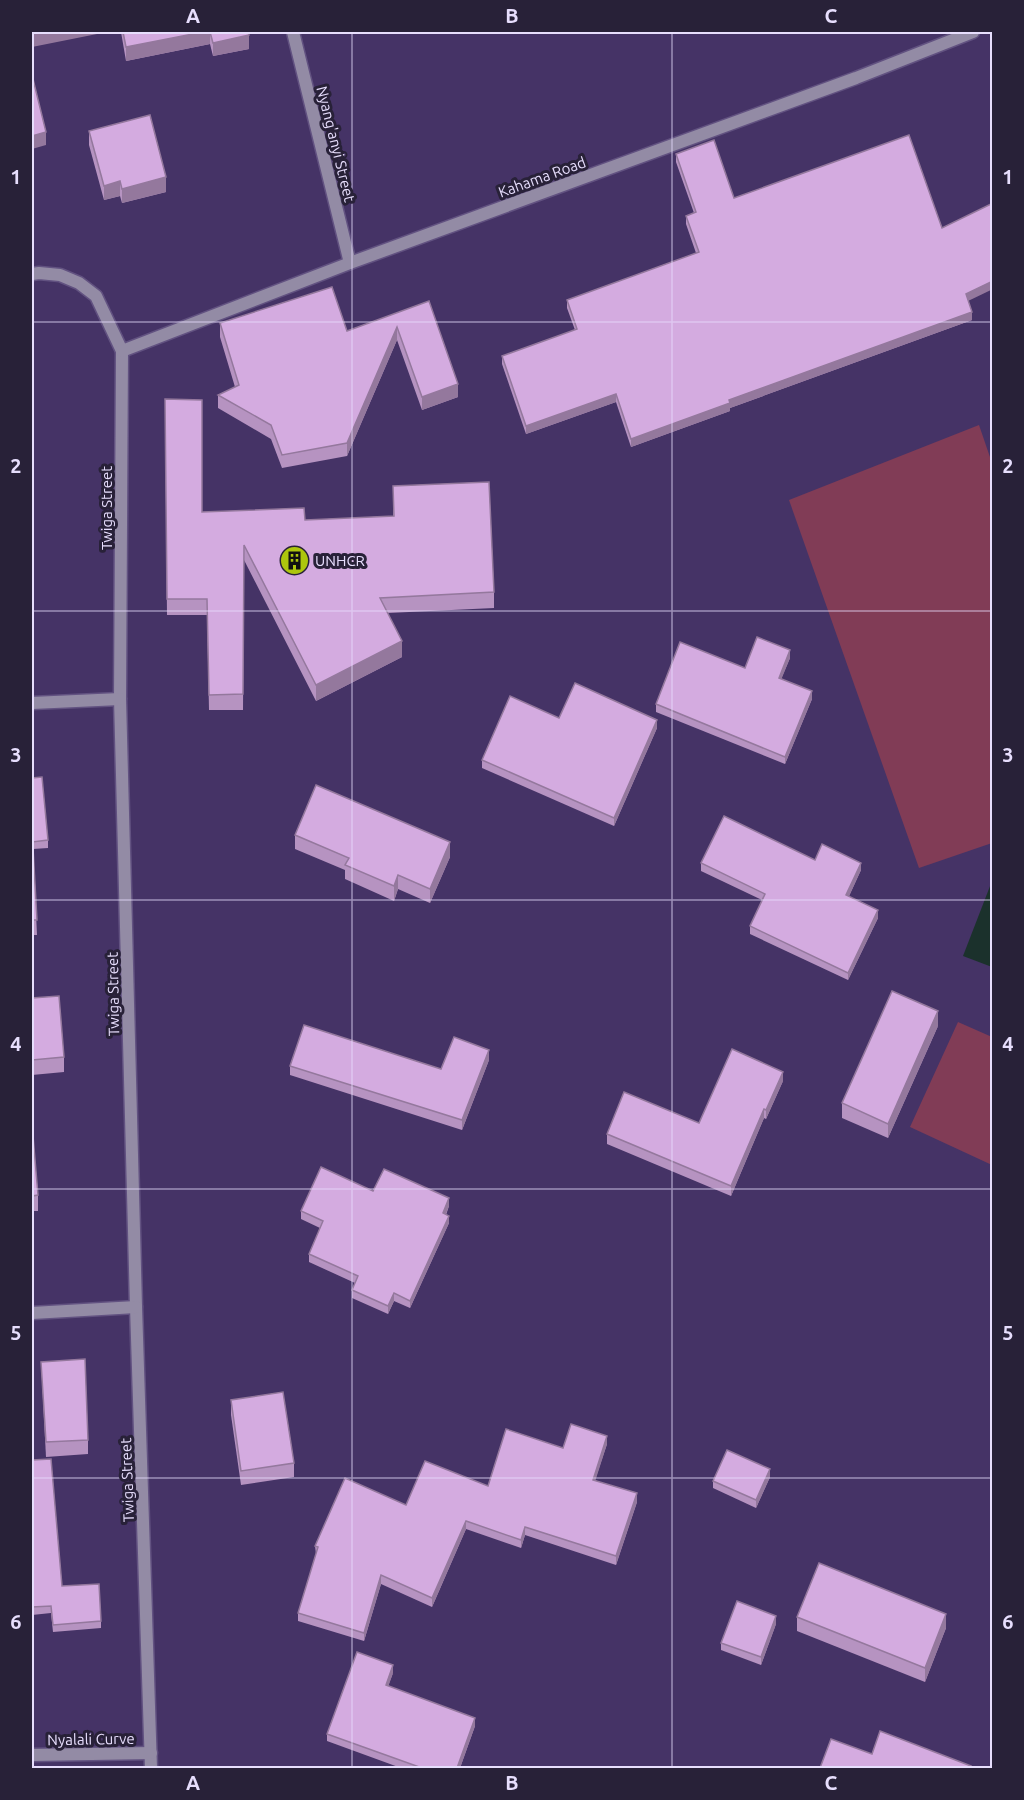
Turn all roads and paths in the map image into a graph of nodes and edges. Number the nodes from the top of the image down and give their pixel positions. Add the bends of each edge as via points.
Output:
1 (293, 32) edge
2 (973, 32) edge
3 (350, 263) junction
4 (32, 274) edge
5 (122, 351) junction
6 (120, 699) junction
7 (32, 703) edge
8 (136, 1307) junction
9 (32, 1313) edge
10 (151, 1753) junction
11 (32, 1755) edge
12 (151, 1768) edge

1 - 3 street, Nyang'anyi Street
2 - 3 street, Kahama Road
3 - 5 street, Kahama Road
4 - 5 street, Twiga Street via 60,275 96,296
5 - 6 street, Twiga Street
6 - 7 street
6 - 8 street, Twiga Street
8 - 9 street
8 - 10 street, Twiga Street
10 - 11 street, Nyalali Curve
10 - 12 street, Twiga Street

